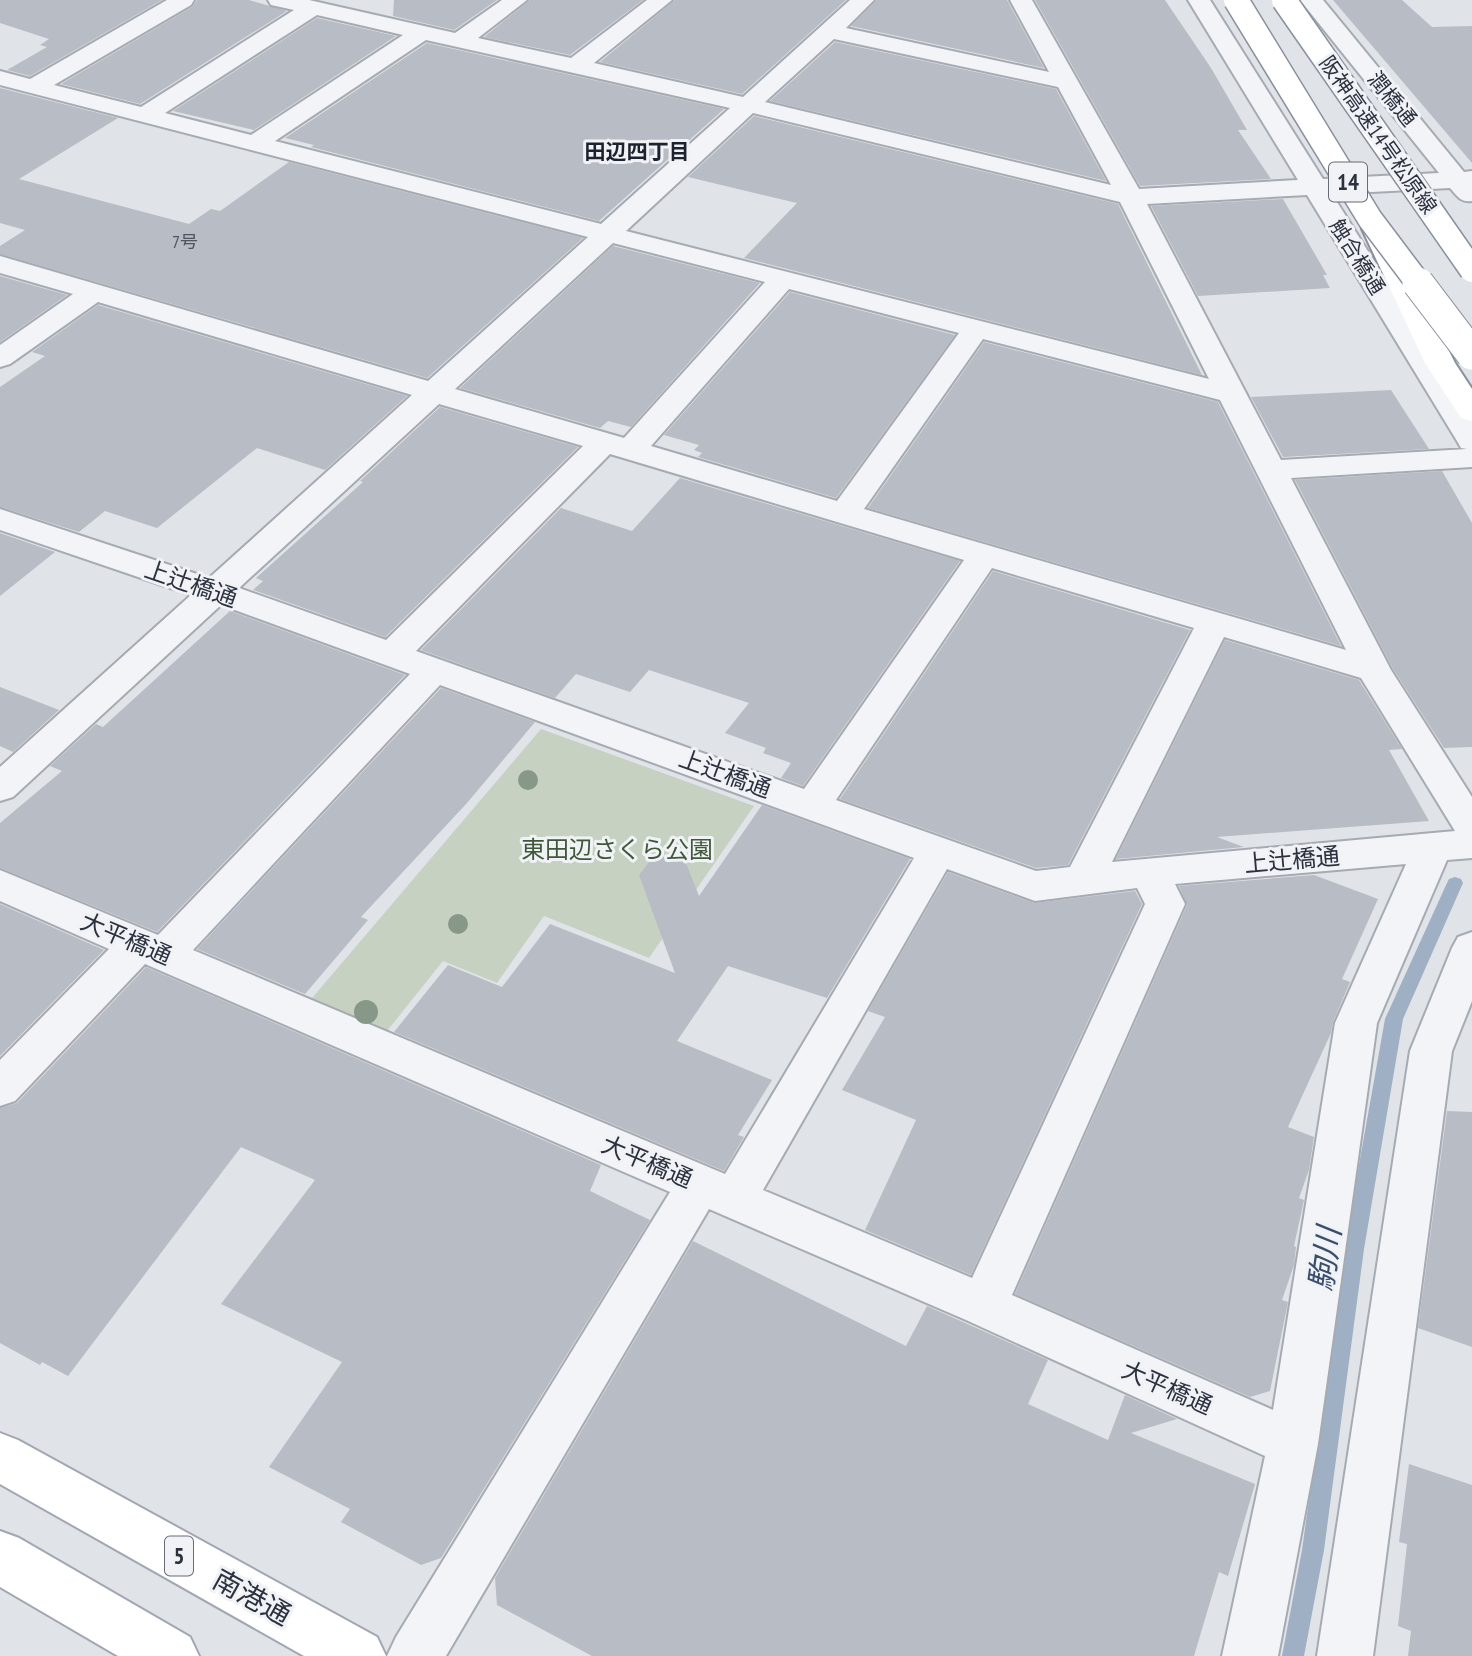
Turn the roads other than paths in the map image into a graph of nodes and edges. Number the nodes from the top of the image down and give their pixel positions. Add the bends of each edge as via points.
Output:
1 (183, 0) edge
2 (279, 0) edge
3 (516, 0) edge
4 (661, 0) edge
5 (863, 0) edge
6 (1021, 0) edge
7 (1199, 0) edge
8 (1236, 0) edge
9 (1284, 0) edge
10 (1311, 0) edge
11 (331, 6) edge
12 (829, 31) junction
13 (422, 32) junction
14 (460, 40) junction
15 (576, 66) junction
16 (0, 78) edge
17 (1065, 82) junction
18 (33, 86) junction
19 (748, 104) junction
20 (143, 116) junction
21 (254, 144) junction
22 (1467, 186) edge
23 (1313, 188) junction
24 (1130, 197) junction
25 (1370, 219) junction
26 (608, 235) junction
27 (0, 264) edge
28 (1472, 271) edge
29 (783, 279) junction
30 (94, 292) junction
31 (976, 329) junction
32 (1472, 354) edge
33 (0, 358) edge
34 (434, 393) junction
35 (1232, 394) junction
36 (1472, 412) edge
37 (1472, 441) edge
38 (617, 447) junction
39 (1472, 458) edge
40 (1271, 470) junction
41 (844, 514) junction
42 (0, 519) edge
43 (984, 555) junction
44 (214, 592) junction
45 (1214, 624) junction
46 (391, 655) junction
47 (434, 670) junction
48 (1374, 670) junction
49 (0, 788) edge
50 (812, 806) junction
51 (1458, 829) edge
52 (937, 851) junction
53 (1149, 872) junction
54 (1083, 880) junction
55 (0, 885) edge
56 (1472, 948) edge
57 (151, 950) junction
58 (0, 1088) edge
59 (717, 1192) junction
60 (983, 1305) junction
61 (1293, 1444) junction
62 (0, 1457) edge
63 (0, 1557) edge
64 (171, 1656) edge
65 (358, 1656) edge
66 (415, 1656) edge
67 (1250, 1656) edge
68 (1345, 1656) edge

1 - 18 street
2 - 11 street
3 - 14 street
4 - 15 street
5 - 12 street
6 - 17 street
7 - 23 street, 触合橋通
8 - 25 main road, 阪神高速14号松原線 / 14, bridge
9 - 28 main road, 阪神高速14号松原線 / 14, bridge
10 - 22 street, 潤橋通
11 - 13 street
11 - 20 street
12 - 17 street
12 - 19 street
13 - 14 street
13 - 21 street
14 - 15 street
15 - 19 street
16 - 18 street
17 - 24 street
18 - 20 street
19 - 24 street
19 - 26 street
20 - 21 street
21 - 26 street
22 - 23 street
23 - 24 street
23 - 37 street, 触合橋通
24 - 35 street
25 - 32 main road, 阪神高速14号松原線 / 14, bridge
25 - 36 main road, bridge via 1440,363
26 - 29 street
26 - 34 street
27 - 30 street
29 - 31 street
29 - 38 street
30 - 33 street
30 - 34 street
31 - 35 street
31 - 41 street
34 - 38 street
34 - 44 street
35 - 40 street
38 - 41 street
38 - 46 street
39 - 40 street
40 - 48 street
41 - 43 street
42 - 44 street, 上辻橋通
43 - 45 street
43 - 50 street
44 - 46 street, 上辻橋通
44 - 49 street
45 - 48 street
45 - 54 street
46 - 47 street, 上辻橋通
47 - 50 street, 上辻橋通
47 - 57 street
48 - 51 street
50 - 52 street, 上辻橋通
51 - 53 street, 上辻橋通
51 - 61 street via 1356,1023
52 - 54 street, 上辻橋通 via 1035,886
52 - 59 street
53 - 54 street, 上辻橋通
53 - 60 street via 1165,904
55 - 57 street, 大平橋通
56 - 68 street via 1431,1051
57 - 58 street
57 - 59 street, 大平橋通
59 - 60 street, 大平橋通
59 - 66 street
60 - 61 street, 大平橋通
61 - 67 street
62 - 65 main road, 南港通 / 5
63 - 64 main road

